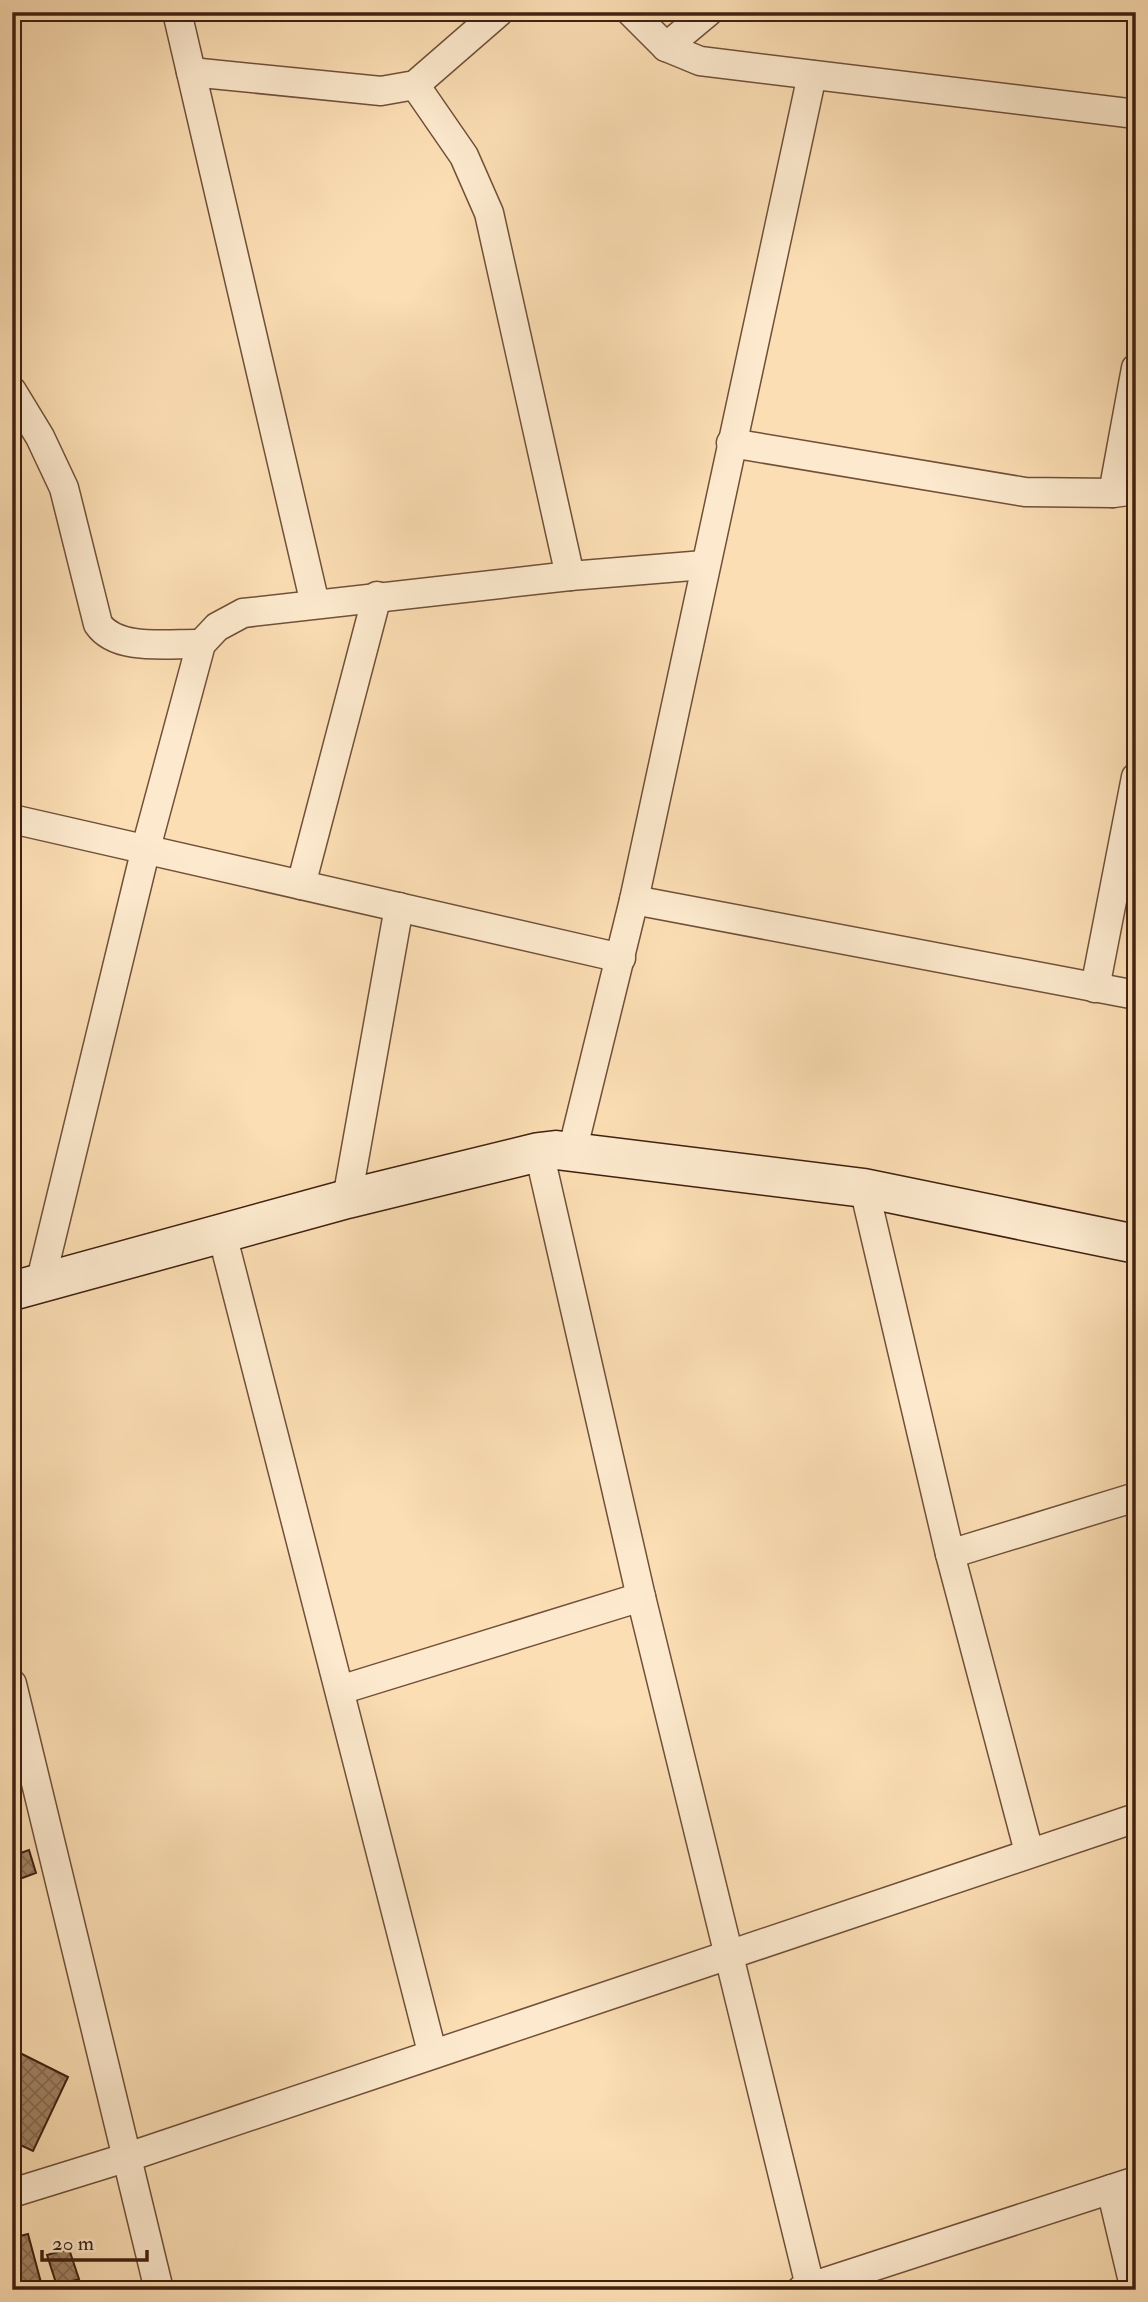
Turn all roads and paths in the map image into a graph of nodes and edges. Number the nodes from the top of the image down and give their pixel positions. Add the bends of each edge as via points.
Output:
1 (177, 12) edge
2 (499, 12) edge
3 (631, 12) edge
4 (708, 12) edge
5 (666, 47) junction
6 (191, 72) junction
7 (812, 75) junction
8 (415, 85) junction
9 (1136, 114) edge
10 (1136, 368) edge
11 (12, 391) edge
12 (731, 443) junction
13 (1125, 492) edge
14 (704, 565) junction
15 (570, 576) junction
16 (377, 596) junction
17 (315, 604) junction
18 (201, 644) junction
19 (1136, 777) edge
20 (12, 819) edge
21 (146, 848) junction
22 (300, 885) junction
23 (634, 900) junction
24 (399, 908) junction
25 (621, 958) junction
26 (1095, 988) junction
27 (1136, 995) edge
28 (556, 1152) junction
29 (863, 1188) junction
30 (346, 1199) junction
31 (222, 1234) junction
32 (1136, 1244) edge
33 (26, 1288) edge
34 (1136, 1497) edge
35 (950, 1554) junction
36 (641, 1597) junction
37 (12, 1684) edge
38 (340, 1690) junction
39 (1136, 1818) edge
40 (1029, 1852) junction
41 (727, 1954) junction
42 (432, 2052) junction
43 (125, 2158) junction
44 (1124, 2185) edge
45 (12, 2193) edge
46 (807, 2289) edge
47 (159, 2290) edge
48 (1135, 2290) edge

1 - 6 street
2 - 8 street
3 - 5 street
4 - 5 street
5 - 7 street via 700,61
6 - 8 street via 381,91
6 - 17 street
7 - 9 street
7 - 12 street
8 - 15 street via 464,156 489,213
10 - 13 street
11 - 18 street via 64,488 98,624 107,636 122,641
12 - 13 street via 1025,492
12 - 14 street
14 - 15 street
14 - 23 street
15 - 16 street
16 - 17 street
16 - 22 street
17 - 18 street via 243,614 218,627
18 - 21 street
19 - 26 street
20 - 21 street
21 - 22 street
21 - 33 street
22 - 24 street
23 - 25 street
23 - 26 street
24 - 25 street
24 - 30 street
25 - 28 street
26 - 27 street
28 - 29 main road
28 - 30 main road
28 - 36 street
29 - 32 main road
29 - 35 street
30 - 31 main road
31 - 33 main road
31 - 38 street
34 - 35 street
35 - 40 street
36 - 38 street
36 - 41 street
37 - 43 street
38 - 42 street
39 - 40 street
40 - 41 street
41 - 42 street
41 - 46 street
42 - 43 street
43 - 45 street
43 - 47 street
44 - 46 street
44 - 48 street

